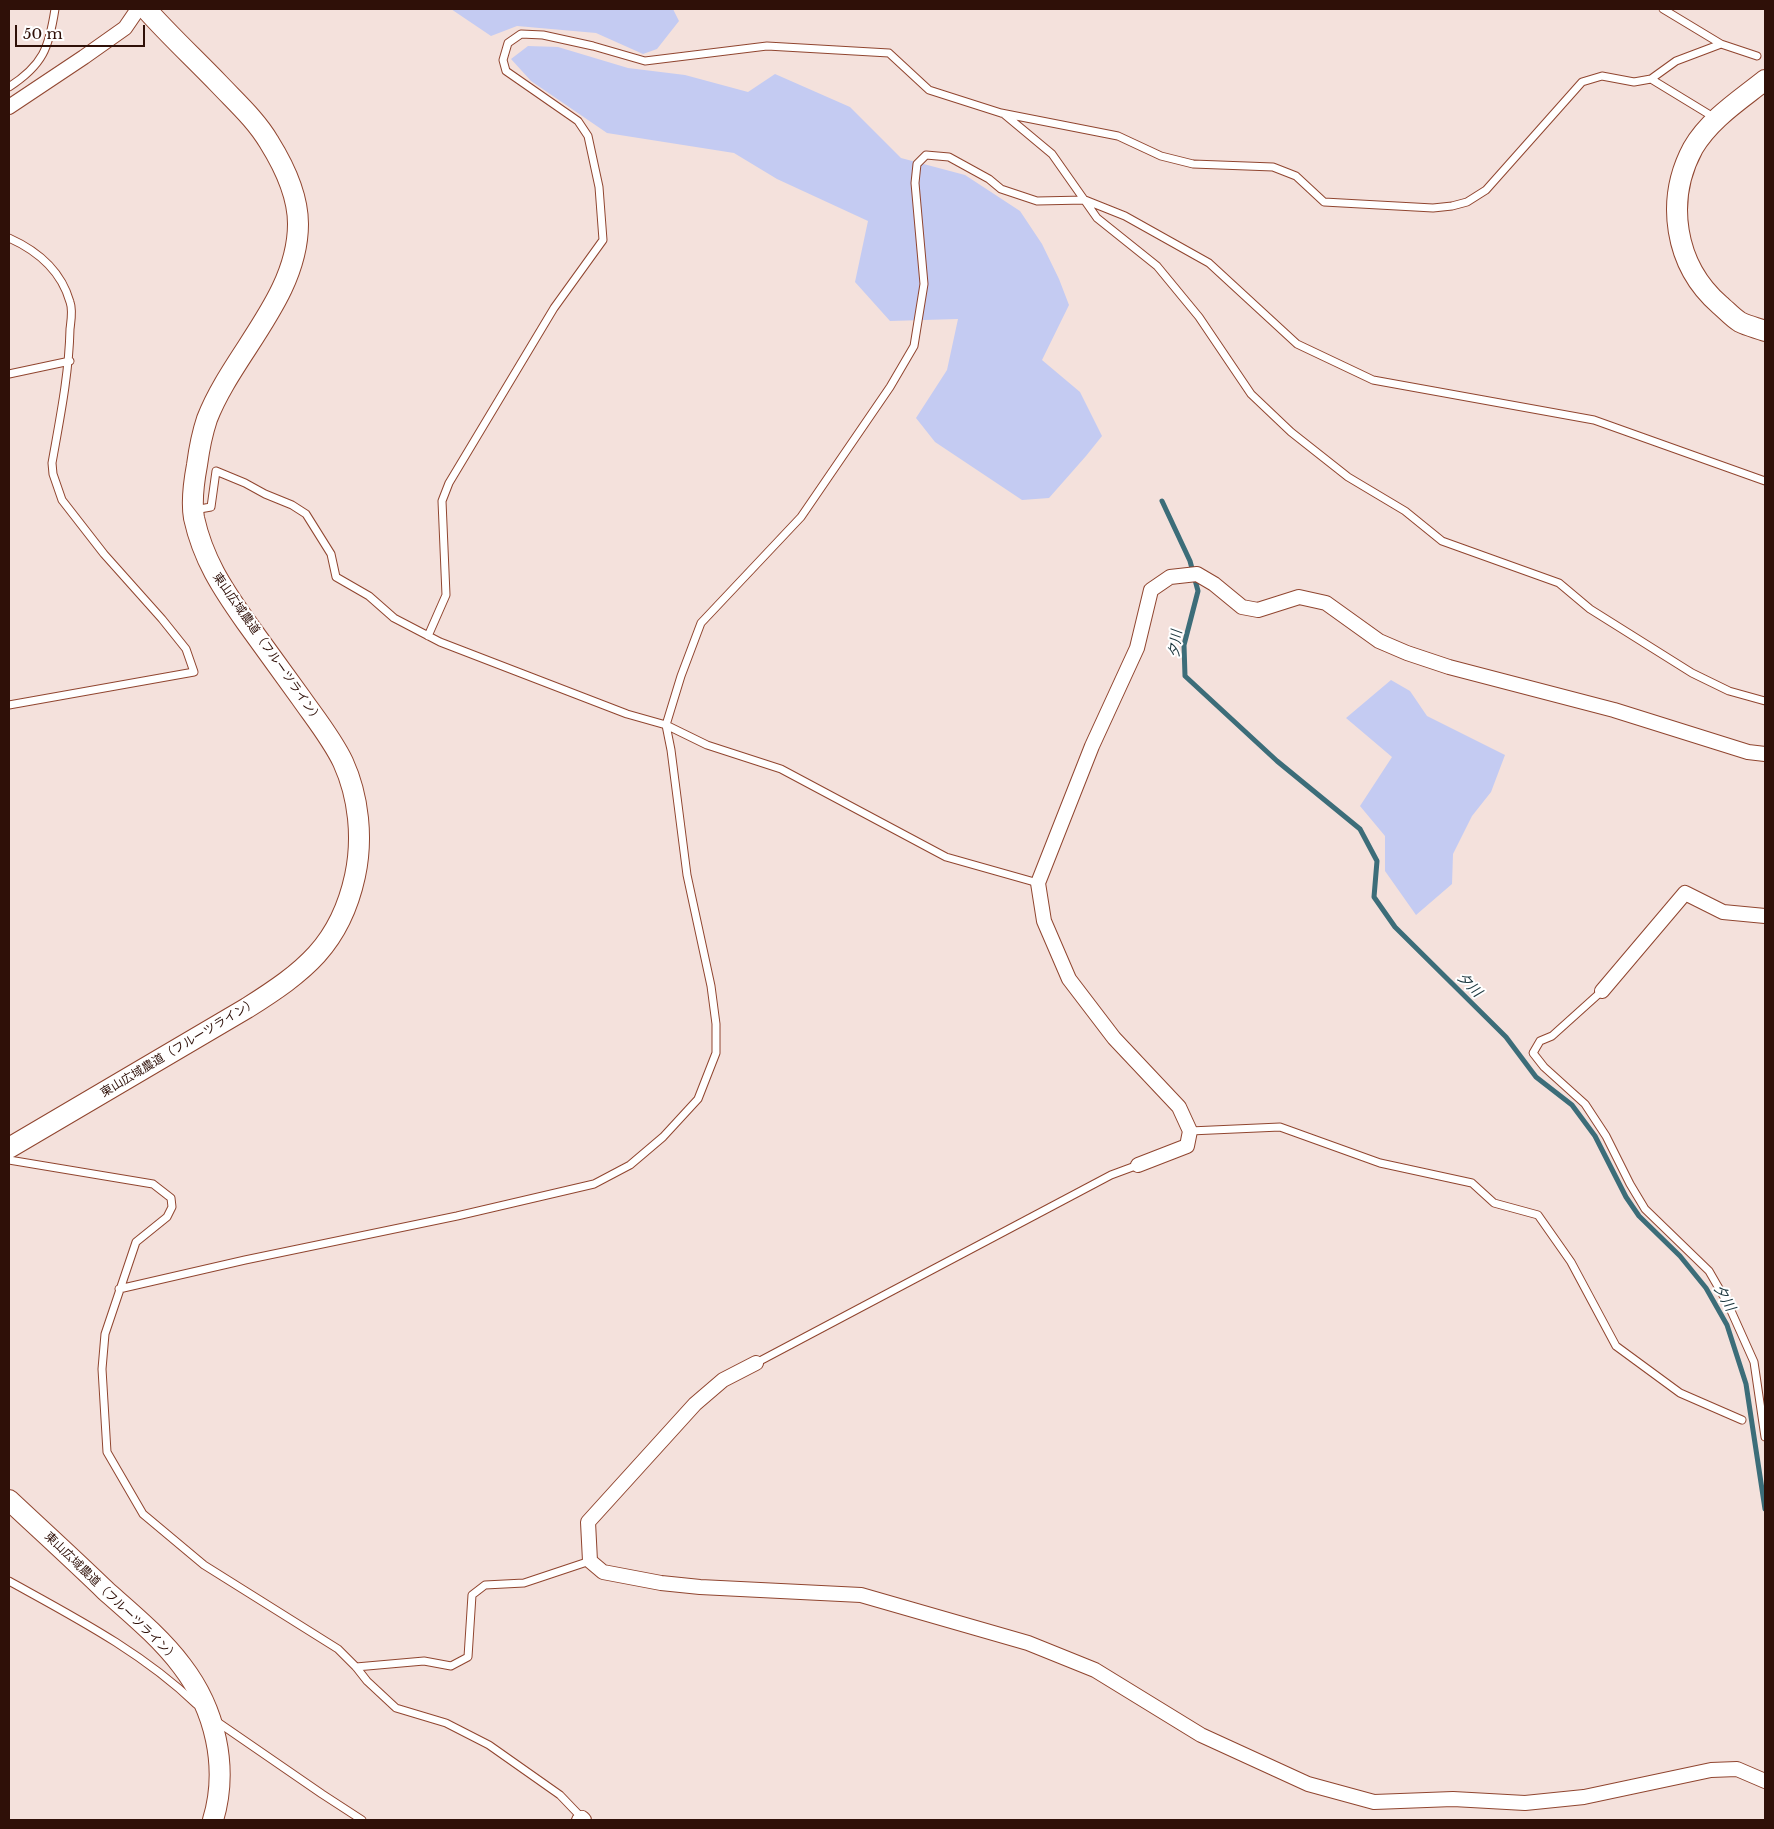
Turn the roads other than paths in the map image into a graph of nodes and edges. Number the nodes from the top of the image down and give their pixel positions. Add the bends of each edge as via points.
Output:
1 (55, 9) edge
2 (138, 9) edge
3 (146, 9) edge
4 (1662, 9) edge
5 (1721, 44) junction
6 (1757, 56) dead end
7 (1651, 78) junction
8 (1765, 80) edge
9 (9, 87) edge
10 (9, 107) edge
11 (1002, 113) junction
12 (1716, 118) junction
13 (1085, 200) junction
14 (9, 238) edge
15 (1765, 331) edge
16 (70, 362) junction
17 (9, 374) edge
18 (1765, 481) edge
19 (194, 510) junction
20 (428, 636) junction
21 (1765, 701) edge
22 (9, 705) edge
23 (666, 725) junction
24 (1765, 754) edge
25 (1038, 883) junction
26 (1765, 916) edge
27 (1602, 991) joint
28 (1190, 1131) junction
29 (9, 1148) edge
30 (9, 1160) edge
31 (1138, 1165) joint
32 (119, 1289) junction
33 (756, 1363) joint
34 (1742, 1420) dead end
35 (1764, 1421) edge
36 (1765, 1437) edge
37 (9, 1500) edge
38 (590, 1561) junction
39 (9, 1581) edge
40 (356, 1667) junction
41 (210, 1717) junction
42 (1765, 1781) edge
43 (213, 1820) edge
44 (362, 1820) edge
45 (582, 1820) edge

1 - 9 lane via 50,38 41,58 24,77
2 - 10 street via 125,28
3 - 19 street, 東山広域農道（フルーツライン） via 249,114 269,141 293,194 298,222 297,244 278,295 207,420 198,453
4 - 5 lane
5 - 6 lane
5 - 7 lane via 1676,61
7 - 11 lane via 1634,82 1602,76 1582,82 1486,190 1467,202 1433,208 1324,202 1296,176 1273,166 1192,164 1161,156 1118,136
7 - 12 lane
8 - 12 street
11 - 13 lane via 1052,154
11 - 20 lane via 929,90 888,53 767,46 645,61 543,35 521,34 508,43 503,60 506,71 578,121 588,136 599,187 603,240 554,308 449,483 442,500 446,595
12 - 15 street via 1694,147 1683,172 1676,208 1680,241 1691,271 1710,296 1739,322
13 - 18 lane via 1125,216 1209,263 1297,344 1373,380 1594,420
13 - 21 lane via 1097,218 1157,266 1199,317 1251,394 1291,432 1348,477 1405,511 1442,541 1559,583 1590,609 1692,673 1729,691
13 - 23 lane via 1037,201 1001,189 949,157 926,155 917,164 915,183 924,284 914,346 890,387 801,517 701,623
14 - 16 lane via 47,261 63,285 71,304
16 - 17 lane
16 - 22 lane via 52,462 62,500 186,649 194,672
19 - 20 lane via 211,507 216,471 292,505 306,514 330,554 336,577 369,596 394,618
19 - 29 street, 東山広域農道（フルーツライン） via 206,556 219,584 327,734 343,762 354,794 359,828 359,857 352,888 341,920 325,946 285,983
20 - 23 lane via 627,714
23 - 25 lane via 707,745 782,769 946,856
23 - 32 lane via 687,875 711,986 716,1053 698,1099 663,1137 630,1165 594,1184
24 - 25 street via 1748,752 1614,710 1407,653 1379,641 1326,603 1299,597 1258,610 1242,607 1197,574 1170,577 1151,590 1137,648 1092,746
25 - 28 street via 1044,921 1069,979 1114,1038 1179,1107
26 - 27 street via 1722,912 1685,893
27 - 35 lane via 1552,1036 1540,1041 1534,1053 1544,1067 1584,1104 1606,1136 1645,1209 1709,1271 1754,1362
28 - 31 street via 1187,1146
28 - 34 lane via 1280,1126 1380,1163 1472,1183 1494,1203 1538,1215 1571,1262 1616,1346 1680,1393
30 - 32 lane via 154,1184 171,1198 172,1207 167,1217 136,1242
31 - 33 lane via 1102,1180
32 - 40 lane via 105,1334 102,1369 107,1452 143,1514 204,1565 338,1649
33 - 38 street via 723,1380 695,1404 588,1522
35 - 36 lane
37 - 41 street, 東山広域農道（フルーツライン） via 181,1664
38 - 40 lane via 524,1583 484,1585 472,1595 468,1657 451,1666 424,1661
38 - 42 street via 603,1572 661,1583 861,1595 1028,1643 1095,1670 1201,1735 1308,1784 1374,1802 1453,1799 1525,1804 1584,1797 1711,1770 1737,1769
39 - 41 lane via 120,1644 182,1690
40 - 45 lane via 367,1682 396,1708 446,1723 489,1745 560,1795
41 - 43 street, 東山広域農道（フルーツライン） via 218,1745 219,1775
41 - 44 lane

